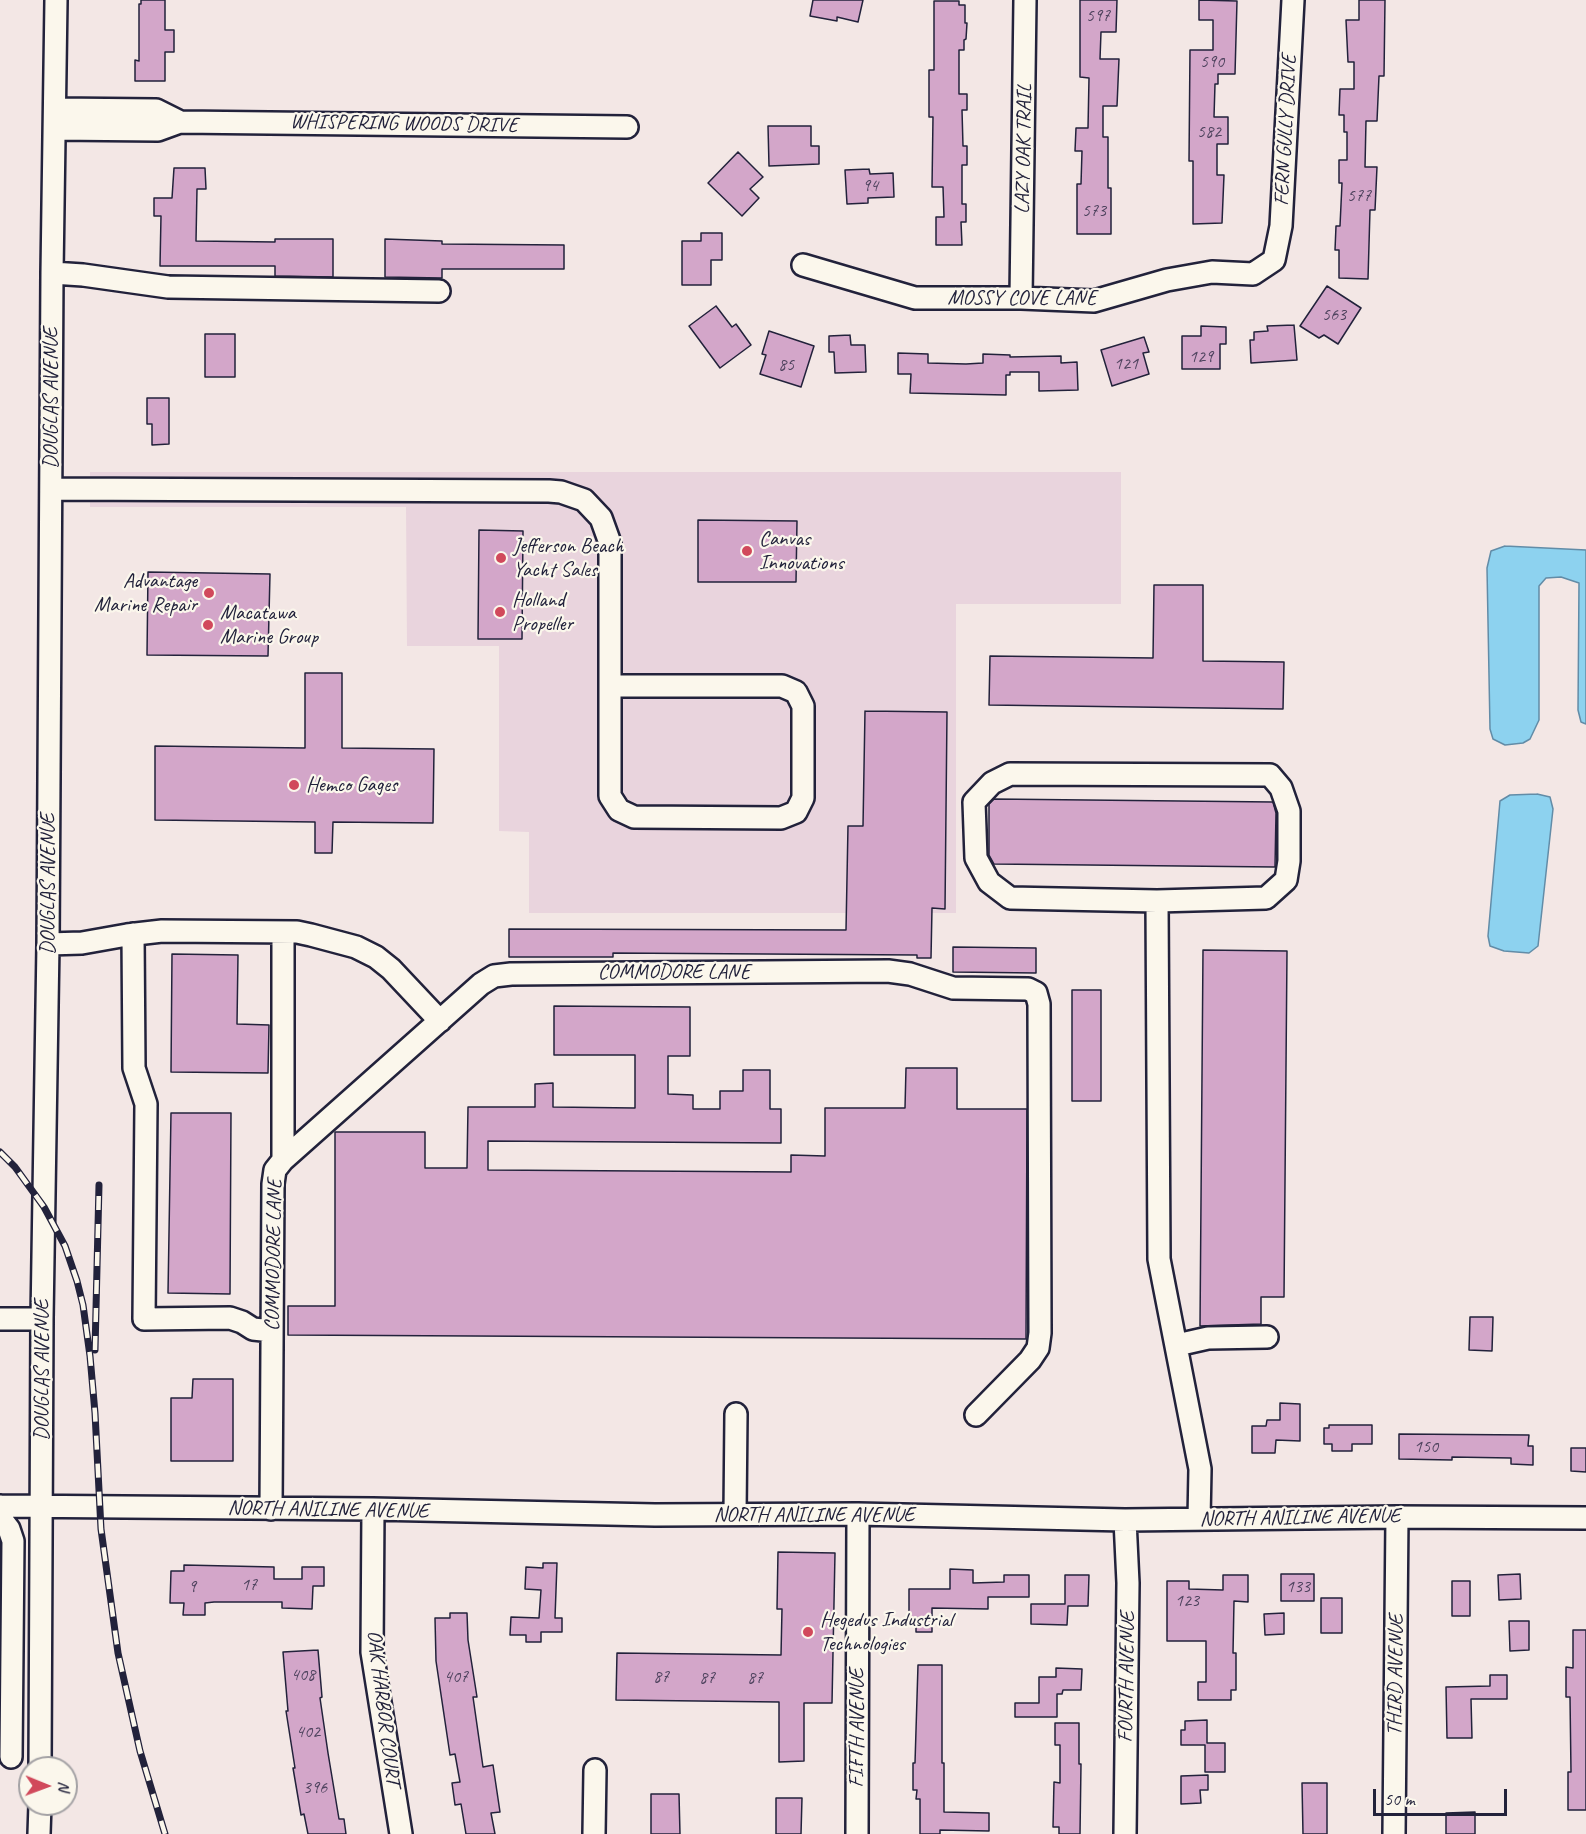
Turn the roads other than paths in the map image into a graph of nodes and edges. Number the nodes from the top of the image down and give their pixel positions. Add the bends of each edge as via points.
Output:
1 (56, 0) edge
2 (1025, 0) edge
3 (1293, 0) edge
4 (56, 119) junction
5 (627, 127) dead end
6 (1274, 260) joint
7 (803, 265) dead end
8 (52, 273) junction
9 (439, 291) dead end
10 (1021, 298) junction
11 (51, 489) junction
12 (610, 686) junction
13 (1157, 901) junction
14 (283, 932) junction
15 (133, 934) junction
16 (48, 944) junction
17 (440, 1022) junction
18 (283, 1160) junction
19 (0, 1319) edge
20 (42, 1319) junction
21 (272, 1332) junction
22 (1267, 1337) dead end
23 (1177, 1345) junction
24 (736, 1414) dead end
25 (976, 1415) dead end
26 (5, 1507) edge
27 (42, 1507) junction
28 (271, 1509) junction
29 (373, 1509) junction
30 (735, 1514) junction
31 (858, 1514) junction
32 (1397, 1517) junction
33 (1586, 1518) edge
34 (1199, 1519) junction
35 (1125, 1520) junction
36 (40, 1756) edge
37 (6, 1757) edge
38 (595, 1770) dead end
39 (40, 1816) edge
40 (39, 1834) edge
41 (401, 1834) edge
42 (594, 1834) edge
43 (857, 1834) edge
44 (1125, 1834) edge
45 (1394, 1834) edge

1 - 4 street, DOUGLAS AVENUE
2 - 10 street, LAZY OAK TRAIL
3 - 6 street, FERN GULLY DRIVE via 1281,226
4 - 5 street, WHISPERING WOODS DRIVE via 156,110 180,122
4 - 8 street, DOUGLAS AVENUE
6 - 10 street, MOSSY COVE LANE via 1253,274 1212,272 1094,301
7 - 10 street, MOSSY COVE LANE via 915,298
8 - 9 street via 168,287
8 - 11 street, DOUGLAS AVENUE
11 - 12 street via 549,490 573,495 597,513 610,543
11 - 16 street, DOUGLAS AVENUE
12 - 12 street via 610,796 620,810 634,817 781,818 796,812 803,798 803,706 796,692 782,686
13 - 13 street via 1266,898 1286,880 1289,811 1281,788 1270,775 1010,774 992,783 974,802 976,858 989,882 1010,898
13 - 23 street via 1160,1259
14 - 15 street
14 - 17 street via 335,941 376,957
14 - 18 street
15 - 16 street
15 - 21 street via 134,1068 146,1104 144,1319 230,1318 253,1329
16 - 20 street, DOUGLAS AVENUE
17 - 18 street, COMMODORE LANE
17 - 25 street, COMMODORE LANE via 481,984 494,976 512,974 888,971 953,988 1028,989 1036,993 1039,1341 1030,1360
18 - 21 street, COMMODORE LANE via 275,1170 273,1184
19 - 20 street
20 - 27 street, DOUGLAS AVENUE
21 - 28 street, COMMODORE LANE
22 - 23 street via 1208,1338
23 - 34 street via 1200,1469
24 - 30 street
26 - 27 street, NORTH ANILINE AVENUE
26 - 37 street via 2,1520 13,1541
27 - 28 street, NORTH ANILINE AVENUE
27 - 36 street, DOUGLAS AVENUE
28 - 29 street, NORTH ANILINE AVENUE
29 - 30 street, NORTH ANILINE AVENUE
29 - 41 street, OAK HARBOR COURT via 372,1652
30 - 31 street, NORTH ANILINE AVENUE
31 - 35 street, NORTH ANILINE AVENUE
31 - 43 street, FIFTH AVENUE
32 - 33 street, NORTH ANILINE AVENUE
32 - 34 street, NORTH ANILINE AVENUE
32 - 45 street, THIRD AVENUE
34 - 35 street, NORTH ANILINE AVENUE
35 - 44 street, FOURTH AVENUE
38 - 42 street
39 - 40 street

